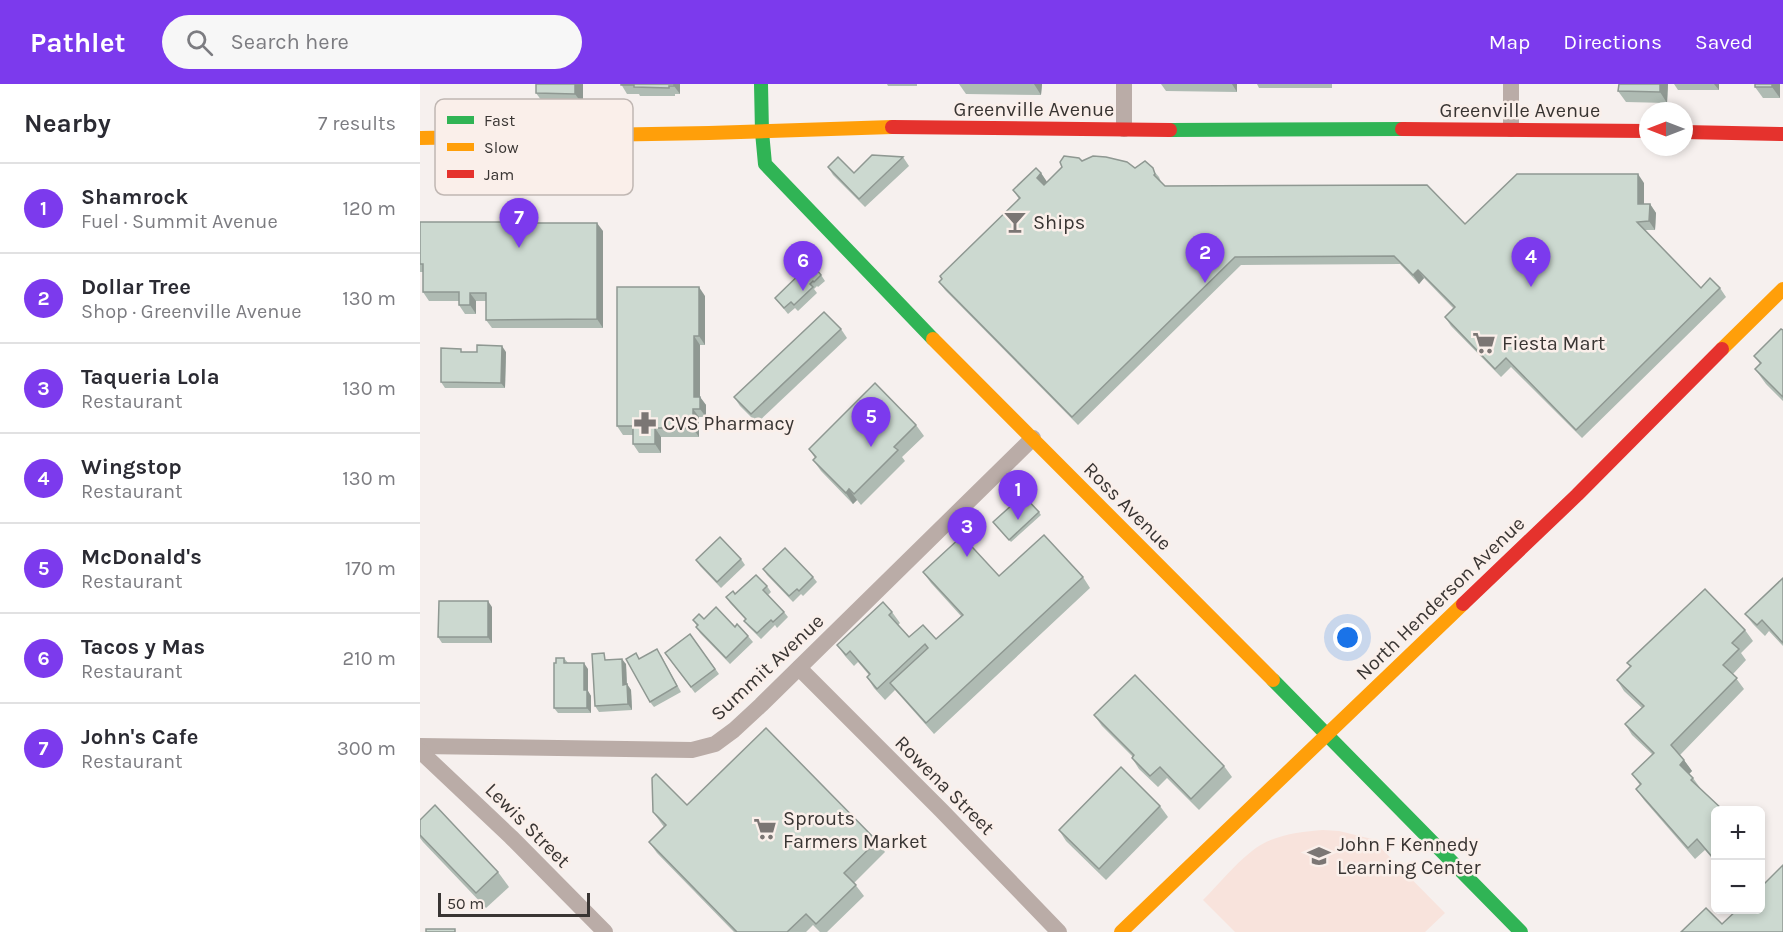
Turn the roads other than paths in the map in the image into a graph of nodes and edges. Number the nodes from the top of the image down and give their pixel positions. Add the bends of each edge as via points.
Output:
1 (761, 84) edge
2 (1125, 84) edge
3 (1511, 84) edge
4 (1124, 129) junction
5 (1511, 129) junction
6 (1639, 131) edge
7 (762, 132) junction
8 (1693, 132) edge
9 (633, 134) edge
10 (1783, 134) edge
11 (420, 138) edge
12 (435, 138) edge
13 (1783, 289) edge
14 (1033, 438) junction
15 (799, 668) junction
16 (1326, 735) junction
17 (420, 746) edge
18 (420, 751) edge
19 (605, 932) edge
20 (1059, 932) edge
21 (1121, 932) edge
22 (1521, 932) edge

1 - 7 main road, Ross Avenue
2 - 4 street
3 - 5 street
4 - 5 main road, Greenville Avenue
4 - 7 main road, Greenville Avenue via 872,127
5 - 6 main road, Greenville Avenue
7 - 9 main road, Greenville Avenue
7 - 14 main road, Ross Avenue via 765,164
8 - 10 main road
11 - 12 main road, Greenville Avenue
13 - 16 main road, North Henderson Avenue via 1577,495
14 - 15 street, Summit Avenue
14 - 16 main road, Ross Avenue
15 - 17 street, Summit Avenue via 716,744 692,750
15 - 20 street, Rowena Street
16 - 21 main road, North Henderson Avenue
16 - 22 main road, Ross Avenue
18 - 19 street, Lewis Street

